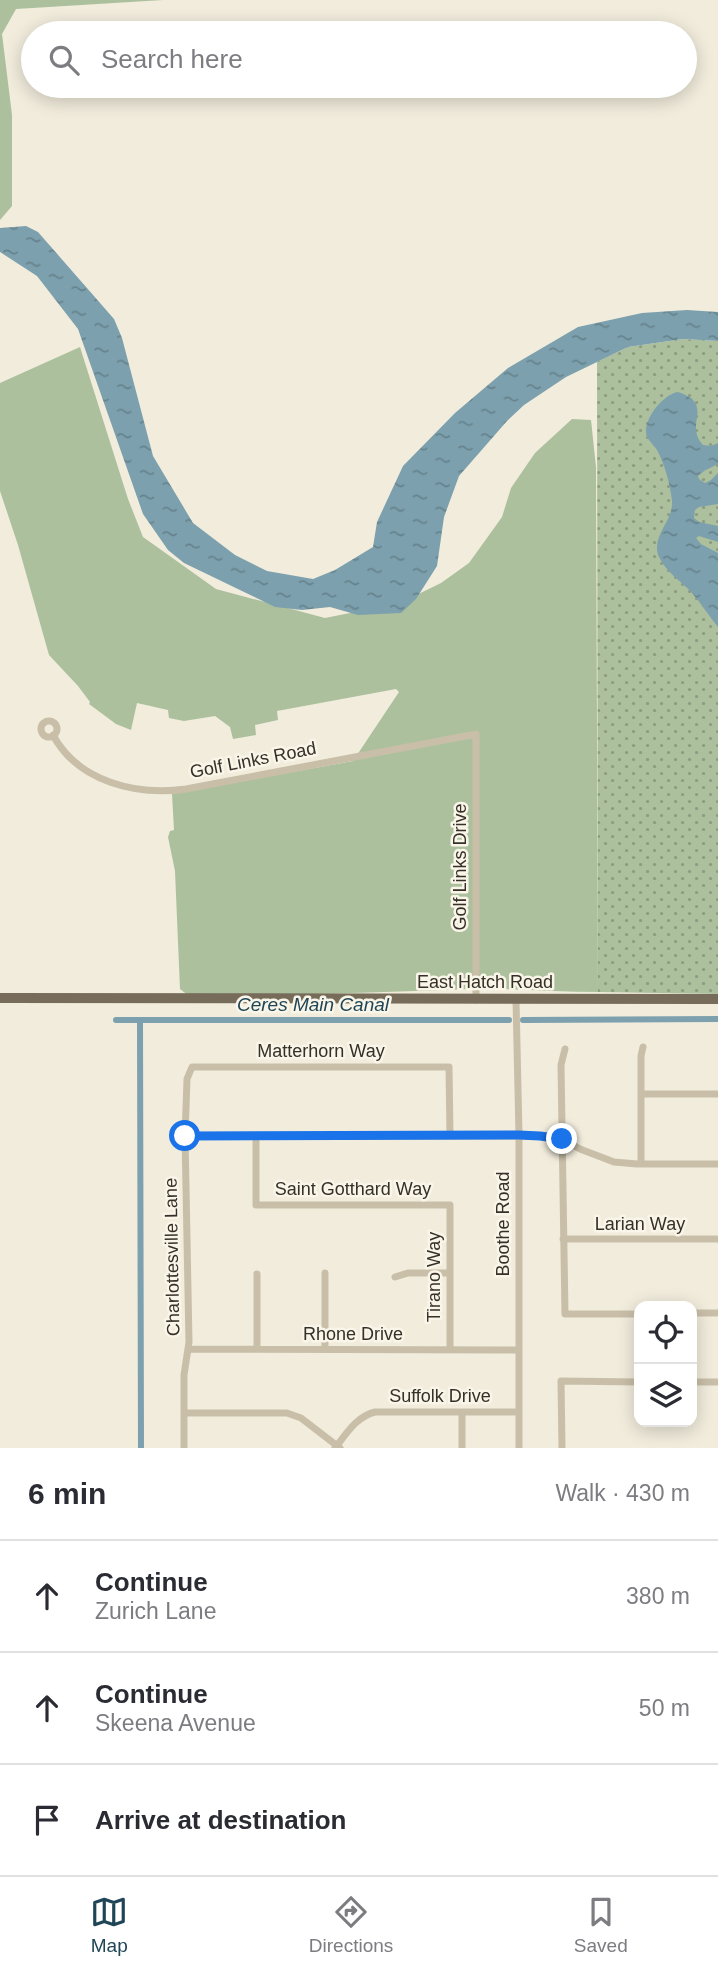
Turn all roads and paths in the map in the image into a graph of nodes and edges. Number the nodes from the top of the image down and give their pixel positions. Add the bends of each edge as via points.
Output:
1 (476, 734) joint
2 (53, 735) dead end
3 (0, 998) edge
4 (718, 999) edge
5 (476, 1000) junction
6 (516, 1000) junction
7 (643, 1048) dead end
8 (565, 1049) dead end
9 (192, 1067) joint
10 (641, 1094) junction
11 (718, 1094) edge
12 (519, 1135) junction
13 (185, 1136) junction
14 (256, 1136) junction
15 (450, 1136) junction
16 (562, 1139) junction
17 (641, 1164) junction
18 (718, 1164) edge
19 (450, 1205) joint
20 (563, 1239) junction
21 (718, 1239) edge
22 (325, 1273) dead end
23 (450, 1273) junction
24 (257, 1274) dead end
25 (395, 1277) dead end
26 (697, 1313) edge
27 (718, 1313) edge
28 (634, 1314) edge
29 (189, 1349) junction
30 (257, 1349) junction
31 (325, 1349) junction
32 (450, 1350) junction
33 (518, 1350) junction
34 (634, 1382) edge
35 (697, 1382) edge
36 (718, 1382) edge
37 (462, 1412) junction
38 (518, 1412) junction
39 (184, 1413) junction
40 (338, 1447) edge
41 (184, 1448) edge
42 (462, 1448) edge
43 (519, 1448) edge
44 (562, 1448) edge

1 - 2 street, Golf Links Road via 163,791 130,788 103,779 70,758
1 - 5 street, Golf Links Drive
3 - 5 main road, East Hatch Road
4 - 6 main road, East Hatch Road
5 - 6 main road, East Hatch Road
6 - 12 street, Boothe Road
7 - 10 street
8 - 16 street
9 - 13 street, Charlottesville Lane via 187,1079
9 - 15 street, Matterhorn Way via 449,1067
10 - 11 street
10 - 17 street
12 - 15 street
12 - 16 street
12 - 33 street, Boothe Road
13 - 14 street
13 - 29 street, Charlottesville Lane
14 - 15 street
14 - 19 street, Saint Gotthard Way via 256,1205
16 - 17 street via 614,1162
16 - 20 street
17 - 18 street
19 - 23 street, Tirano Way
20 - 21 street, Larian Way
20 - 28 street via 565,1314
22 - 31 street
23 - 25 street
23 - 32 street, Tirano Way
24 - 30 street
26 - 27 street
29 - 30 street, Rhone Drive
29 - 39 street, Charlottesville Lane
30 - 31 street, Rhone Drive
31 - 32 street, Rhone Drive
32 - 33 street, Rhone Drive
33 - 38 street, Boothe Road
34 - 44 street via 561,1381
35 - 36 street
37 - 38 street, Suffolk Drive
37 - 40 street, Suffolk Drive via 368,1414 355,1423
37 - 42 street
38 - 43 street, Boothe Road
39 - 40 street via 287,1413 301,1418
39 - 41 street, Charlottesville Lane

